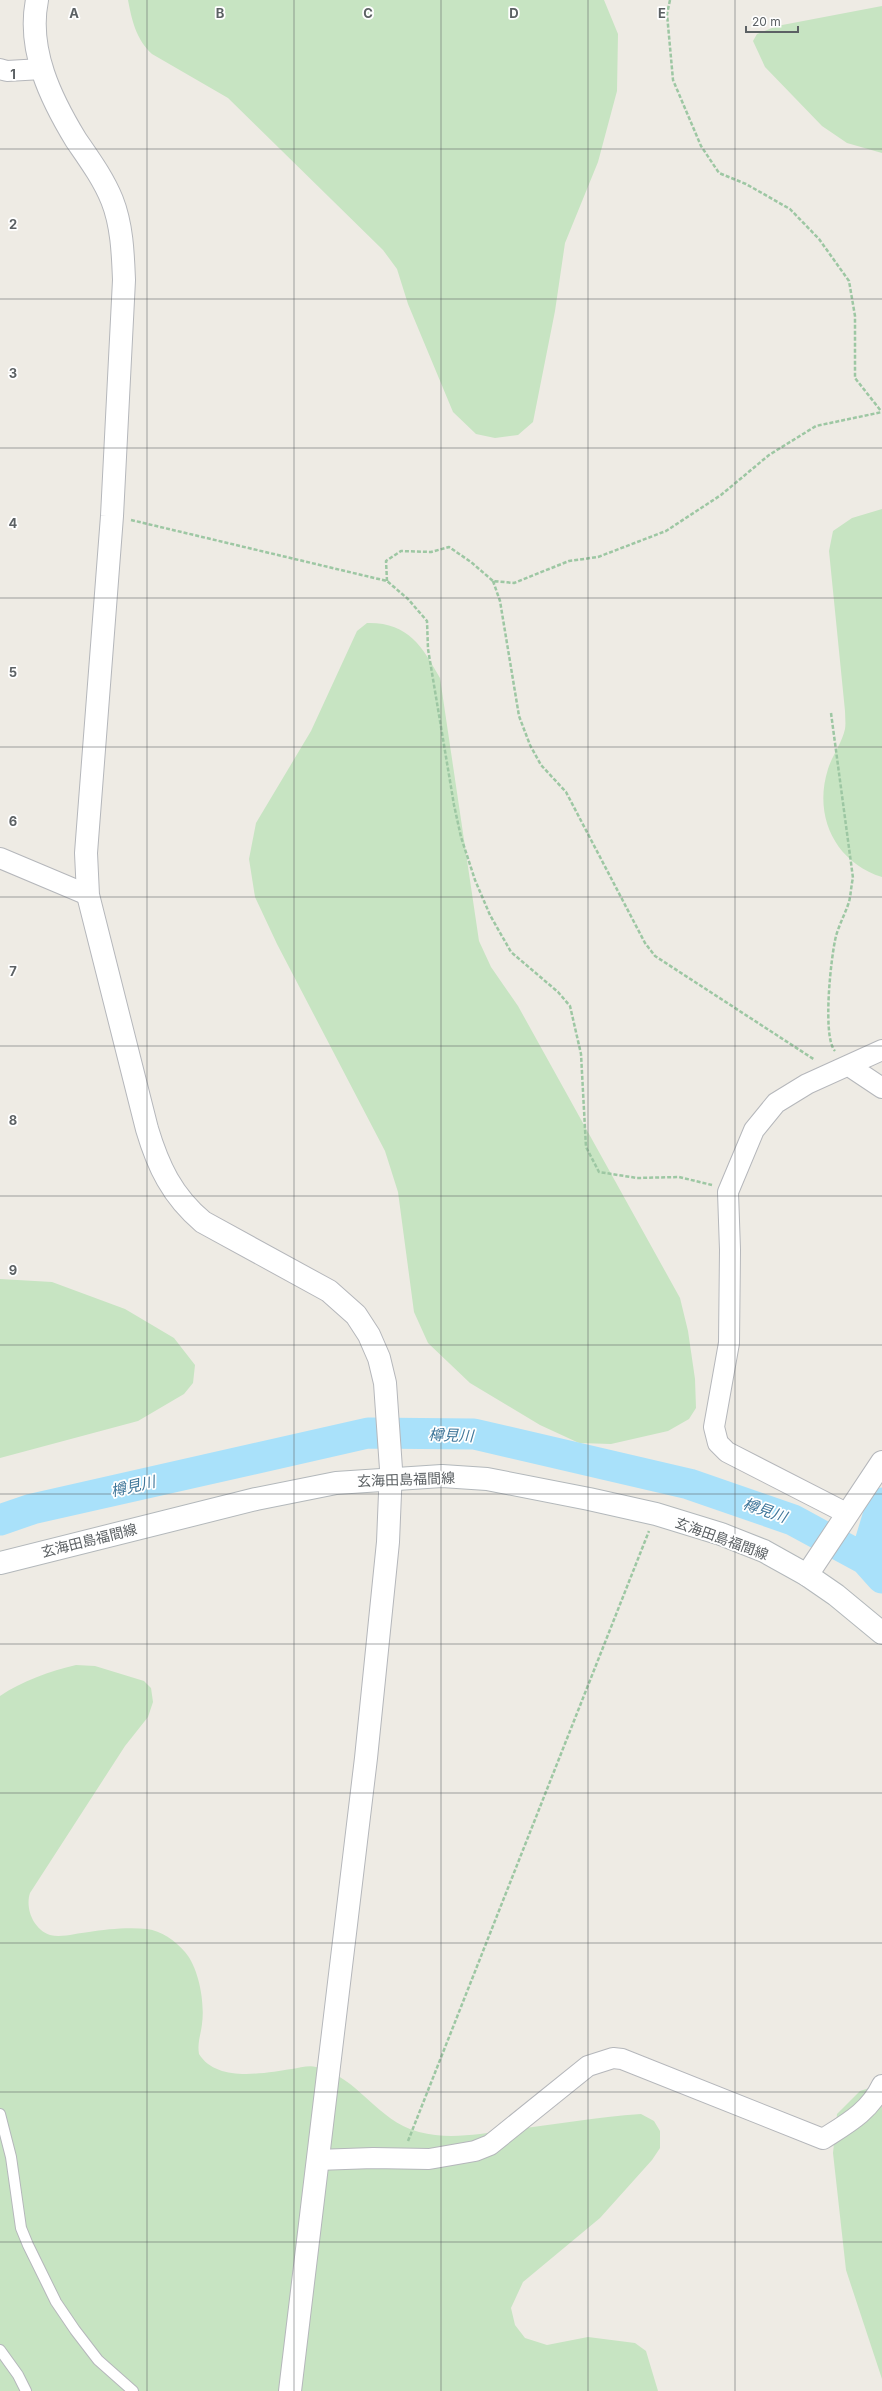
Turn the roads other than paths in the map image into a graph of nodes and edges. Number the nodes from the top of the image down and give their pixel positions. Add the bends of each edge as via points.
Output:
1 (37, 0) edge
2 (0, 68) edge
3 (42, 69) junction
4 (0, 858) edge
5 (88, 895) junction
6 (882, 1050) edge
7 (849, 1066) junction
8 (882, 1088) edge
9 (882, 1462) edge
10 (391, 1473) junction
11 (845, 1518) junction
12 (0, 1563) edge
13 (810, 1570) junction
14 (882, 1633) edge
15 (882, 2084) edge
16 (0, 2114) edge
17 (317, 2160) junction
18 (0, 2350) edge
19 (26, 2391) edge
20 (133, 2391) edge
21 (290, 2391) edge

1 - 3 street via 36,41
2 - 3 street via 8,71
3 - 5 street via 52,96 104,182 118,222 124,280 112,516 86,853
4 - 5 street
5 - 10 street via 157,1162 188,1209 203,1222 329,1292 356,1315 369,1335 379,1358 385,1384
6 - 7 street
7 - 8 street
7 - 11 street via 807,1084 776,1103 754,1130 728,1192 729,1343 714,1427 718,1443 727,1452
9 - 11 street
10 - 12 street, 玄海田島福間線 via 256,1499
10 - 13 street, 玄海田島福間線 via 487,1479 656,1514 721,1534
10 - 17 street via 388,1542 366,1758
11 - 13 street
13 - 14 street, 玄海田島福間線
15 - 17 street via 875,2099 862,2113 823,2139 622,2059 613,2058 588,2066 490,2145 475,2151 419,2160
16 - 20 lane via 11,2157 21,2228 28,2245 56,2302 75,2330 98,2360
17 - 21 street
18 - 19 lane

